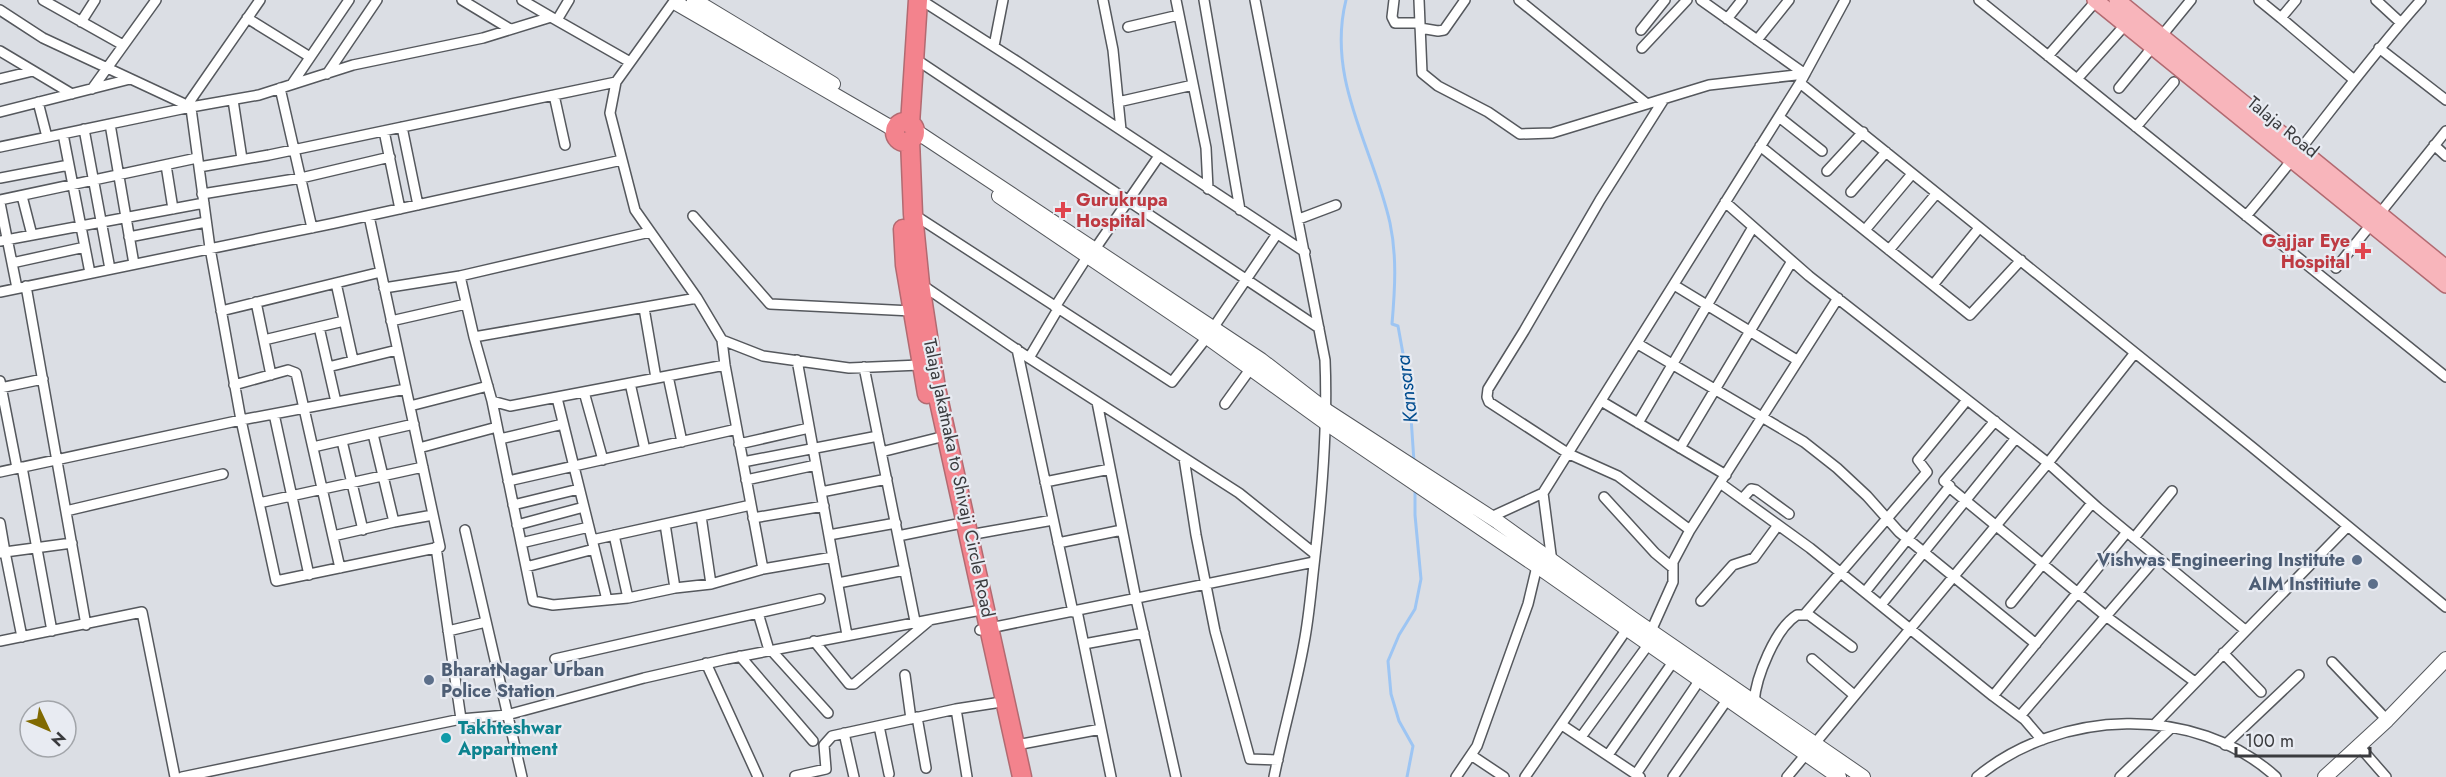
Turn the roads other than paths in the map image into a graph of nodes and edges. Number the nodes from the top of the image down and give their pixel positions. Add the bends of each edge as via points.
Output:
1 (43, 0) edge
2 (95, 0) edge
3 (156, 0) edge
4 (260, 0) edge
5 (349, 0) edge
6 (377, 0) edge
7 (462, 0) edge
8 (522, 0) edge
9 (569, 0) edge
10 (694, 0) edge
11 (909, 0) edge
12 (919, 0) edge
13 (1003, 0) edge
14 (1103, 0) edge
15 (1176, 0) edge
16 (1204, 0) edge
17 (1255, 0) edge
18 (1394, 0) edge
19 (1419, 0) edge
20 (1465, 0) edge
21 (1519, 0) edge
22 (1665, 0) edge
23 (1687, 0) edge
24 (1701, 0) edge
25 (1742, 0) edge
26 (1789, 0) edge
27 (1845, 0) edge
28 (1979, 0) edge
29 (1997, 0) edge
30 (2117, 0) edge
31 (2192, 0) edge
32 (2259, 0) edge
33 (2296, 0) edge
34 (2376, 0) edge
35 (2421, 0) edge
36 (2096, 1) edge
37 (674, 2) edge
38 (1989, 9) junction
39 (0, 10) edge
40 (1179, 15) junction
41 (247, 18) junction
42 (2281, 18) junction
43 (554, 19) junction
44 (1727, 19) junction
45 (81, 22) junction
46 (2401, 23) junction
47 (2125, 25) junction
48 (1420, 26) junction
49 (1128, 27) dead end
50 (510, 29) junction
51 (1641, 30) dead end
52 (1757, 40) junction
53 (2157, 42) junction
54 (123, 45) junction
55 (994, 46) junction
56 (1642, 48) dead end
57 (2379, 48) junction
58 (0, 51) edge
59 (2048, 56) junction
60 (310, 57) junction
61 (914, 58) junction
62 (630, 62) junction
63 (106, 69) junction
64 (33, 71) junction
65 (327, 74) junction
66 (1805, 74) junction
67 (0, 79) edge
68 (130, 79) junction
69 (2353, 79) junction
70 (2077, 80) junction
71 (616, 82) junction
72 (2174, 82) dead end
73 (1800, 83) junction
74 (292, 84) junction
75 (1193, 85) junction
76 (280, 88) junction
77 (2119, 88) dead end
78 (92, 89) junction
79 (72, 94) junction
80 (554, 95) junction
81 (1665, 99) junction
82 (233, 100) junction
83 (2446, 100) edge
84 (39, 102) junction
85 (1118, 102) junction
86 (1647, 104) junction
87 (191, 107) junction
88 (0, 112) edge
89 (1779, 117) junction
90 (110, 124) junction
91 (402, 127) junction
92 (2136, 127) junction
93 (84, 129) junction
94 (384, 130) junction
95 (1121, 130) junction
96 (905, 131) junction
97 (2446, 131) edge
98 (1863, 132) junction
99 (63, 134) junction
100 (47, 137) junction
101 (565, 145) dead end
102 (2434, 145) junction
103 (1760, 146) junction
104 (0, 147) edge
105 (294, 149) junction
106 (1822, 151) dead end
107 (1886, 152) junction
108 (1159, 156) junction
109 (2297, 156) junction
110 (2446, 156) edge
111 (390, 157) junction
112 (242, 159) junction
113 (622, 160) junction
114 (198, 162) junction
115 (69, 165) junction
116 (166, 165) junction
117 (1827, 171) dead end
118 (1912, 174) junction
119 (119, 176) junction
120 (0, 178) edge
121 (301, 178) junction
122 (93, 180) junction
123 (73, 186) junction
124 (1208, 189) junction
125 (1851, 192) dead end
126 (1936, 194) junction
127 (22, 196) junction
128 (203, 199) junction
129 (0, 201) edge
130 (1128, 201) junction
131 (1725, 202) junction
132 (418, 205) junction
133 (1336, 205) dead end
134 (173, 209) junction
135 (400, 209) junction
136 (1240, 210) junction
137 (913, 214) junction
138 (369, 216) junction
139 (693, 216) dead end
140 (2246, 216) junction
141 (126, 218) junction
142 (2375, 218) junction
143 (1299, 219) junction
144 (101, 222) junction
145 (206, 222) junction
146 (81, 226) junction
147 (1753, 227) junction
148 (312, 228) junction
149 (1978, 228) junction
150 (1865, 230) junction
151 (650, 232) junction
152 (1277, 234) junction
153 (32, 235) junction
154 (129, 237) junction
155 (4, 240) edge
156 (85, 247) junction
157 (210, 248) junction
158 (1889, 250) junction
159 (1092, 252) junction
160 (1305, 252) junction
161 (2021, 260) junction
162 (12, 261) junction
163 (1792, 261) junction
164 (0, 263) edge
165 (134, 264) junction
166 (2336, 268) dead end
167 (2446, 268) edge
168 (110, 269) junction
169 (381, 272) junction
170 (90, 273) junction
171 (460, 276) junction
172 (1245, 280) junction
173 (336, 283) junction
174 (920, 284) junction
175 (1674, 285) junction
176 (1933, 285) junction
177 (2446, 285) edge
178 (22, 287) junction
179 (384, 288) junction
180 (0, 292) edge
181 (697, 298) junction
182 (1838, 298) junction
183 (256, 302) junction
184 (466, 304) junction
185 (1708, 305) junction
186 (644, 308) junction
187 (1057, 308) junction
188 (221, 311) junction
189 (912, 311) junction
190 (344, 321) junction
191 (391, 321) junction
192 (319, 327) junction
193 (1319, 328) junction
194 (1749, 331) junction
195 (1210, 332) junction
196 (474, 337) junction
197 (264, 340) junction
198 (722, 340) junction
199 (1638, 344) junction
200 (1017, 349) junction
201 (397, 350) junction
202 (2134, 354) junction
203 (1029, 358) junction
204 (353, 360) junction
205 (797, 360) junction
206 (1797, 360) junction
207 (725, 365) junction
208 (920, 365) junction
209 (1674, 365) junction
210 (328, 367) junction
211 (864, 367) junction
212 (1251, 368) junction
213 (271, 375) junction
214 (668, 376) junction
215 (2446, 377) edge
216 (43, 378) junction
217 (656, 378) junction
218 (630, 383) junction
219 (234, 385) junction
220 (0, 386) edge
221 (488, 386) junction
222 (406, 389) junction
223 (1716, 389) junction
224 (584, 392) junction
225 (557, 398) junction
226 (1968, 400) junction
227 (492, 401) junction
228 (1601, 401) junction
229 (336, 402) junction
230 (1097, 402) junction
231 (1225, 404) dead end
232 (410, 406) junction
233 (304, 408) junction
234 (274, 414) junction
235 (1326, 416) junction
236 (1763, 416) junction
237 (241, 420) junction
238 (1995, 421) junction
239 (1638, 423) junction
240 (414, 424) junction
241 (563, 424) junction
242 (497, 427) junction
243 (809, 428) junction
244 (737, 429) junction
245 (373, 434) junction
246 (878, 436) junction
247 (937, 438) junction
248 (2016, 438) junction
249 (500, 439) junction
250 (342, 441) junction
251 (682, 442) junction
252 (740, 444) junction
253 (313, 447) junction
254 (813, 447) junction
255 (419, 448) junction
256 (1680, 448) junction
257 (645, 450) junction
258 (882, 452) junction
259 (1569, 454) junction
260 (1184, 458) junction
261 (57, 460) junction
262 (603, 460) junction
263 (743, 462) junction
264 (2048, 463) junction
265 (816, 465) junction
266 (574, 466) junction
267 (423, 467) junction
268 (19, 468) junction
269 (1110, 469) junction
270 (0, 472) edge
271 (223, 474) dead end
272 (383, 476) junction
273 (887, 479) junction
274 (1723, 479) junction
275 (746, 480) junction
276 (508, 481) junction
277 (1045, 482) junction
278 (352, 484) junction
279 (1949, 487) junction
280 (579, 489) junction
281 (323, 490) junction
282 (2172, 491) dead end
283 (821, 492) junction
284 (1437, 492) junction
285 (1543, 493) junction
286 (292, 496) junction
287 (1604, 497) dead end
288 (1742, 499) junction
289 (1966, 501) junction
290 (2092, 503) junction
291 (259, 504) junction
292 (513, 505) junction
293 (751, 505) junction
294 (824, 506) junction
295 (584, 507) junction
296 (66, 511) junction
297 (1789, 514) dead end
298 (433, 515) junction
299 (701, 516) junction
300 (1491, 517) junction
301 (753, 518) junction
302 (1887, 519) junction
303 (1053, 520) junction
304 (394, 522) junction
305 (0, 523) edge
306 (896, 523) junction
307 (665, 524) junction
308 (517, 525) junction
309 (1778, 525) junction
310 (1996, 525) junction
311 (589, 526) junction
312 (2347, 527) junction
313 (963, 529) junction
314 (363, 530) junction
315 (465, 530) dead end
316 (1122, 530) junction
317 (1690, 530) junction
318 (614, 535) junction
319 (829, 535) junction
320 (2131, 535) junction
321 (333, 536) junction
322 (898, 537) junction
323 (1907, 539) junction
324 (72, 543) junction
325 (521, 543) junction
326 (1058, 543) junction
327 (593, 544) junction
328 (436, 547) junction
329 (35, 548) junction
330 (1923, 551) junction
331 (3, 552) edge
332 (833, 557) junction
333 (2157, 557) junction
334 (1315, 558) junction
335 (1538, 560) junction
336 (1552, 562) junction
337 (2043, 564) junction
338 (526, 567) junction
339 (340, 568) junction
340 (1673, 568) junction
341 (763, 569) junction
342 (905, 570) junction
343 (1840, 572) junction
344 (309, 574) junction
345 (1954, 577) junction
346 (838, 583) junction
347 (711, 584) junction
348 (1206, 585) junction
349 (675, 588) junction
350 (1865, 592) junction
351 (2079, 593) junction
352 (628, 598) junction
353 (819, 599) dead end
354 (1136, 599) junction
355 (607, 600) junction
356 (1701, 601) dead end
357 (2012, 603) dead end
358 (1881, 605) junction
359 (2446, 607) edge
360 (981, 610) junction
361 (1075, 611) junction
362 (758, 613) junction
363 (1805, 614) junction
364 (2107, 617) junction
365 (932, 618) junction
366 (915, 621) junction
367 (486, 622) junction
368 (86, 625) junction
369 (1630, 625) junction
370 (985, 629) junction
371 (1910, 630) junction
372 (2245, 630) junction
373 (52, 631) junction
374 (448, 631) junction
375 (1144, 633) junction
376 (847, 635) junction
377 (22, 637) junction
378 (1650, 638) junction
379 (0, 641) edge
380 (813, 641) junction
381 (1084, 644) junction
382 (2036, 644) junction
383 (1852, 647) dead end
384 (770, 650) junction
385 (2223, 653) junction
386 (740, 656) junction
387 (555, 659) dead end
388 (1812, 659) dead end
389 (2446, 659) edge
390 (1673, 662) junction
391 (2332, 662) dead end
392 (706, 663) junction
393 (905, 675) dead end
394 (2299, 675) dead end
395 (1699, 681) junction
396 (2195, 682) junction
397 (2261, 692) dead end
398 (1854, 695) junction
399 (1993, 696) junction
400 (1727, 700) junction
401 (1754, 702) junction
402 (995, 704) junction
403 (956, 709) junction
404 (828, 713) dead end
405 (507, 715) junction
406 (2020, 716) junction
407 (914, 718) junction
408 (461, 719) junction
409 (2387, 720) junction
410 (1562, 725) junction
411 (2154, 725) junction
412 (879, 726) junction
413 (2171, 728) junction
414 (1101, 729) junction
415 (844, 733) junction
416 (1581, 737) junction
417 (2042, 740) junction
418 (813, 741) dead end
419 (1016, 745) junction
420 (2225, 745) junction
421 (2359, 746) junction
422 (1810, 748) junction
423 (1471, 755) junction
424 (1608, 755) junction
425 (1278, 760) junction
426 (926, 768) dead end
427 (890, 774) dead end
428 (795, 776) edge
429 (1638, 776) edge
430 (175, 777) edge
431 (182, 777) edge
432 (522, 777) edge
433 (758, 777) edge
434 (854, 777) edge
435 (967, 777) edge
436 (1010, 777) edge
437 (1022, 777) edge
438 (1111, 777) edge
439 (1176, 777) edge
440 (1274, 777) edge
441 (1456, 777) edge
442 (1504, 777) edge
443 (1525, 777) edge
444 (1673, 777) edge
445 (1787, 777) edge
446 (1839, 777) edge
447 (1863, 777) edge
448 (1977, 777) edge
449 (2120, 777) edge
450 (2276, 777) edge
451 (2325, 777) edge
452 (2386, 777) edge

1 - 45 street
2 - 45 street
3 - 54 street
4 - 41 street
5 - 60 street
6 - 65 street
7 - 50 street
8 - 43 street
9 - 43 street
10 - 96 street
11 - 96 highway, Talaja Jakatnaka to Shivaji Circle Road via 904,36
12 - 55 street
12 - 61 highway, Talaja Jakatnaka to Shivaji Circle Road
13 - 55 street
14 - 85 street
15 - 40 street
16 - 136 street
17 - 143 street
18 - 48 street via 1395,24
19 - 48 street
20 - 48 street via 1444,30
21 - 86 street
22 - 51 street
23 - 56 street
24 - 44 street
25 - 44 street
26 - 52 street
27 - 66 street
28 - 38 street
29 - 38 street
30 - 53 main road, Talaja Road
31 - 53 street
32 - 42 street
33 - 42 street
34 - 46 street
35 - 46 street
36 - 47 main road, Talaja Road
36 - 59 street
37 - 62 street
37 - 96 street
38 - 59 street
39 - 63 street via 43,38
40 - 49 street
40 - 75 street
41 - 60 street
41 - 87 street via 190,101
42 - 69 street
43 - 50 street
43 - 62 street
44 - 52 street
45 - 54 street
46 - 57 street
47 - 53 main road, Talaja Road
47 - 70 street
48 - 86 street via 1422,73 1520,134 1552,133
50 - 65 street
52 - 66 street
53 - 77 street
53 - 109 main road, Talaja Road
54 - 63 street
55 - 95 street
57 - 69 street
57 - 83 street
58 - 64 street
59 - 70 street
60 - 74 street
61 - 96 highway, Talaja Jakatnaka to Shivaji Circle Road
61 - 130 street
62 - 71 street
63 - 68 street
63 - 78 street
64 - 67 street
64 - 79 street
65 - 74 street
66 - 73 street
66 - 81 street via 1709,85
68 - 78 street
68 - 87 street
69 - 109 street
70 - 92 street
71 - 80 street
71 - 113 street via 610,113
72 - 92 street
73 - 89 street
73 - 98 street
74 - 76 street
75 - 85 street
75 - 124 street via 1206,148
76 - 82 street
76 - 105 street
78 - 79 street
79 - 84 street
80 - 91 street
80 - 101 street
81 - 86 street
81 - 259 street via 1488,388 1489,402
82 - 87 street
82 - 112 street
84 - 88 street
84 - 100 street
85 - 95 street
87 - 90 street
87 - 114 street
89 - 103 street
89 - 106 street
90 - 93 street
90 - 119 street
91 - 94 street
91 - 132 street
92 - 140 street
93 - 99 street
93 - 122 street
94 - 105 street
94 - 111 street
95 - 108 street
96 - 137 highway, Talaja Jakatnaka to Shivaji Circle Road
96 - 159 street
96 - 189 highway, Talaja Jakatnaka to Shivaji Circle Road via 905,265
97 - 102 street
98 - 107 street
98 - 117 street
99 - 100 street
99 - 115 street
100 - 104 street
102 - 110 street
102 - 142 street
103 - 131 street
103 - 150 street
105 - 112 street
105 - 121 street
107 - 118 street
107 - 125 street
108 - 124 street
108 - 130 street
109 - 140 street
109 - 142 main road, Talaja Road
111 - 121 street
111 - 135 street
112 - 114 street
113 - 132 street
113 - 151 street via 635,210
114 - 116 street
114 - 128 street
115 - 120 street
115 - 123 street
116 - 119 street
116 - 134 street
118 - 126 street
118 - 150 street
119 - 122 street
119 - 141 street
121 - 128 street
121 - 148 street
122 - 123 street
122 - 144 street
123 - 127 street
123 - 146 street
124 - 136 street
126 - 149 street
126 - 158 street
127 - 129 street
127 - 153 street
128 - 134 street
128 - 145 street
129 - 155 street
130 - 159 street
130 - 172 street
131 - 147 street
131 - 175 street
132 - 135 street
133 - 143 street
134 - 141 street
135 - 138 street
136 - 152 street
137 - 174 highway, Talaja Jakatnaka to Shivaji Circle Road
137 - 187 street
138 - 148 street
138 - 169 street
139 - 189 street via 770,304
140 - 215 street
141 - 144 street
141 - 154 street
142 - 166 street
142 - 167 main road, Talaja Road
142 - 177 main road, Talaja Road
143 - 160 street
144 - 146 street
144 - 168 street
145 - 154 street
145 - 157 street
146 - 153 street
146 - 156 street
147 - 163 street
147 - 185 street
148 - 157 street
149 - 161 street
149 - 176 street
150 - 158 street
151 - 171 street
151 - 181 street
152 - 160 street
152 - 172 street
153 - 155 street
154 - 165 street
155 - 162 street
156 - 162 street
156 - 170 street
157 - 165 street
157 - 188 street
158 - 176 street
159 - 187 street
159 - 195 street
160 - 193 street
161 - 176 street via 1970,315
161 - 202 street
162 - 164 street
162 - 178 street
163 - 182 street
163 - 194 street
165 - 168 street
168 - 170 street
169 - 173 street
169 - 179 street
170 - 178 street
171 - 179 street
171 - 184 street
172 - 193 street
172 - 195 street
173 - 183 street
173 - 190 street
174 - 200 street
174 - 313 highway, Talaja Jakatnaka to Shivaji Circle Road
175 - 185 street
175 - 199 street
178 - 180 street
178 - 216 street
179 - 191 street
181 - 186 street
181 - 198 street
182 - 206 street
182 - 226 street
183 - 188 street
183 - 197 street
184 - 191 street
184 - 196 street
185 - 194 street
185 - 209 street
186 - 196 street
186 - 217 street
187 - 195 street via 1168,381 1175,380
187 - 203 street
188 - 219 street
189 - 208 highway, Talaja Jakatnaka to Shivaji Circle Road
190 - 192 street
190 - 204 street
191 - 201 street
192 - 197 street
192 - 210 street
193 - 235 street via 1325,360
194 - 206 street
194 - 223 street
195 - 212 street
195 - 235 street via 1261,360
196 - 221 street
197 - 213 street
198 - 205 street via 763,356
198 - 207 street
199 - 209 street
199 - 228 street
200 - 203 street
200 - 277 street
201 - 204 street
201 - 222 street
202 - 264 street
202 - 312 street
203 - 230 street
204 - 210 street
205 - 211 street
205 - 243 street
206 - 236 street
207 - 214 street
207 - 244 street
208 - 211 street
208 - 247 highway, Talaja Jakatnaka to Shivaji Circle Road
209 - 223 street
209 - 239 street
210 - 229 street
211 - 246 street
212 - 231 street
212 - 235 street
213 - 219 street
213 - 233 street via 294,371
214 - 217 street
214 - 251 street
216 - 220 street
216 - 261 street
217 - 218 street
218 - 224 street
218 - 257 street
219 - 237 street
220 - 268 street
221 - 227 street
221 - 232 street
222 - 229 street
222 - 232 street
223 - 236 street
223 - 256 street
224 - 225 street
224 - 262 street
225 - 227 street via 510,406
225 - 241 street
226 - 238 street
226 - 302 street via 1918,460 1927,472
227 - 242 street
228 - 239 street
228 - 259 street
229 - 233 street
230 - 260 street
230 - 269 street
232 - 240 street
233 - 234 street
233 - 253 street
234 - 237 street
234 - 286 street
235 - 284 street
235 - 334 street
236 - 274 street
236 - 302 street via 1837,468
237 - 261 street
237 - 291 street
238 - 248 street
238 - 279 street via 1944,481
239 - 256 street
240 - 245 street
240 - 255 street
241 - 249 street
241 - 266 street
242 - 249 street
242 - 255 street
243 - 252 street
243 - 254 street
244 - 251 street
244 - 252 street
245 - 250 street
245 - 272 street
246 - 254 street
246 - 258 street
247 - 258 street
247 - 313 highway, Talaja Jakatnaka to Shivaji Circle Road
248 - 264 street
248 - 289 street
249 - 276 street
250 - 253 street
250 - 278 street
251 - 257 street
252 - 263 street
253 - 281 street
254 - 263 street
254 - 265 street
255 - 267 street
256 - 274 street
257 - 262 street
258 - 273 street
259 - 285 street
259 - 317 street via 1617,476
260 - 334 street via 1239,493
260 - 348 street
261 - 268 street
261 - 296 street
262 - 266 street
263 - 275 street
264 - 290 street
264 - 310 street
265 - 275 street
265 - 283 street
266 - 276 street
266 - 280 street
267 - 272 street
267 - 298 street
268 - 270 street
268 - 329 street
269 - 277 street
269 - 316 street
271 - 296 street
272 - 278 street
272 - 304 street
273 - 283 street
273 - 306 street
274 - 288 street
274 - 317 street
275 - 293 street
276 - 292 street
277 - 303 street
278 - 281 street
278 - 314 street
279 - 289 street
279 - 323 street
280 - 292 street
280 - 295 street
281 - 286 street
281 - 321 street
282 - 320 street
283 - 294 street
284 - 300 street
284 - 335 street
285 - 300 street
285 - 336 street
286 - 291 street
286 - 344 street
287 - 340 street
288 - 297 street via 1751,489 1756,490
288 - 309 street
289 - 310 street
289 - 330 street
290 - 320 street
290 - 337 street
291 - 344 street via 276,582
292 - 308 street
293 - 299 street
293 - 301 street
294 - 301 street
294 - 319 street
295 - 308 street
295 - 311 street
296 - 324 street
298 - 304 street
298 - 328 street via 440,547
299 - 307 street
299 - 347 street
300 - 335 street
301 - 341 street
302 - 323 street
302 - 343 street
303 - 313 street
303 - 326 street
304 - 314 street
305 - 331 street
306 - 319 street
306 - 322 street
307 - 318 street
307 - 349 street
308 - 325 street
309 - 343 street
309 - 356 street via 1754,558 1732,565
310 - 337 street
310 - 345 street
311 - 325 street
311 - 327 street
312 - 359 street
312 - 372 street
313 - 322 street
313 - 360 highway, Talaja Jakatnaka to Shivaji Circle Road
314 - 321 street
315 - 367 street
316 - 326 street
316 - 354 street
317 - 340 street
318 - 327 street
318 - 352 street
319 - 332 street
320 - 333 street
320 - 351 street
321 - 339 street
322 - 342 street
323 - 330 street
323 - 350 street
324 - 329 street
324 - 368 street
325 - 338 street
326 - 361 street
327 - 338 street
327 - 355 street
328 - 339 street
328 - 374 street
329 - 331 street
329 - 373 street
330 - 345 street
330 - 358 street
331 - 377 street
332 - 341 street
332 - 346 street
333 - 364 street
333 - 372 street
334 - 348 street
334 - 425 street via 1305,642
335 - 336 street
335 - 369 street
335 - 423 street via 1527,604
336 - 369 street
337 - 351 street
337 - 357 street
338 - 355 street via 533,601 553,605
339 - 344 street
340 - 378 street via 1673,582
341 - 347 street
342 - 346 street
342 - 366 street
343 - 350 street
343 - 363 street
345 - 371 street
345 - 382 street
346 - 376 street
347 - 349 street
348 - 354 street
348 - 425 street via 1250,759
349 - 352 street
350 - 358 street
351 - 364 street
351 - 382 street
352 - 355 street
353 - 362 street
354 - 361 street
354 - 375 street
358 - 371 street
360 - 365 street
360 - 370 highway, Talaja Jakatnaka to Shivaji Circle Road
361 - 370 street
361 - 381 street
362 - 384 street
362 - 387 street
363 - 383 street
363 - 401 street via 1790,619 1780,635 1764,663
364 - 396 street
364 - 406 street
365 - 366 street
365 - 380 street via 854,684 849,684
366 - 376 street
367 - 374 street
367 - 405 street
368 - 373 street
368 - 430 street via 142,612
369 - 378 street
369 - 410 street
370 - 402 highway, Talaja Jakatnaka to Shivaji Circle Road
370 - 419 highway, Talaja Jakatnaka to Shivaji Circle Road
371 - 398 street
371 - 399 street
372 - 385 street
373 - 377 street
374 - 408 street
375 - 381 street
375 - 439 street
376 - 380 street
377 - 379 street
378 - 390 street
378 - 401 street
378 - 416 street
380 - 384 street
381 - 414 street
382 - 399 street
384 - 386 street
384 - 404 street
385 - 396 street
385 - 397 street
386 - 392 street
386 - 418 street
388 - 398 street
389 - 409 street
390 - 395 street
390 - 424 street
391 - 409 street
392 - 405 street
392 - 433 street
393 - 407 street
394 - 420 street
395 - 400 street
395 - 429 street
396 - 411 street
398 - 422 street
399 - 406 street
400 - 422 street
400 - 444 street
401 - 422 street
402 - 403 street
402 - 436 highway, Talaja Jakatnaka to Shivaji Circle Road
403 - 407 street
403 - 435 street
405 - 408 street
405 - 432 street
406 - 417 street
407 - 412 street
407 - 426 street
408 - 431 street
409 - 421 street
410 - 416 street
410 - 443 street
411 - 413 street
411 - 417 street via 2111,723 2068,730
412 - 415 street
412 - 427 street
413 - 420 street
413 - 449 street
414 - 419 street
414 - 438 street
415 - 428 street via 825,742 826,770
415 - 434 street
416 - 424 street
417 - 448 street via 2028,744
419 - 437 highway, Talaja Jakatnaka to Shivaji Circle Road
420 - 450 street
421 - 451 street
421 - 452 street
422 - 445 street
422 - 446 street
422 - 447 street
423 - 441 street
423 - 442 street
424 - 429 street
425 - 440 street

